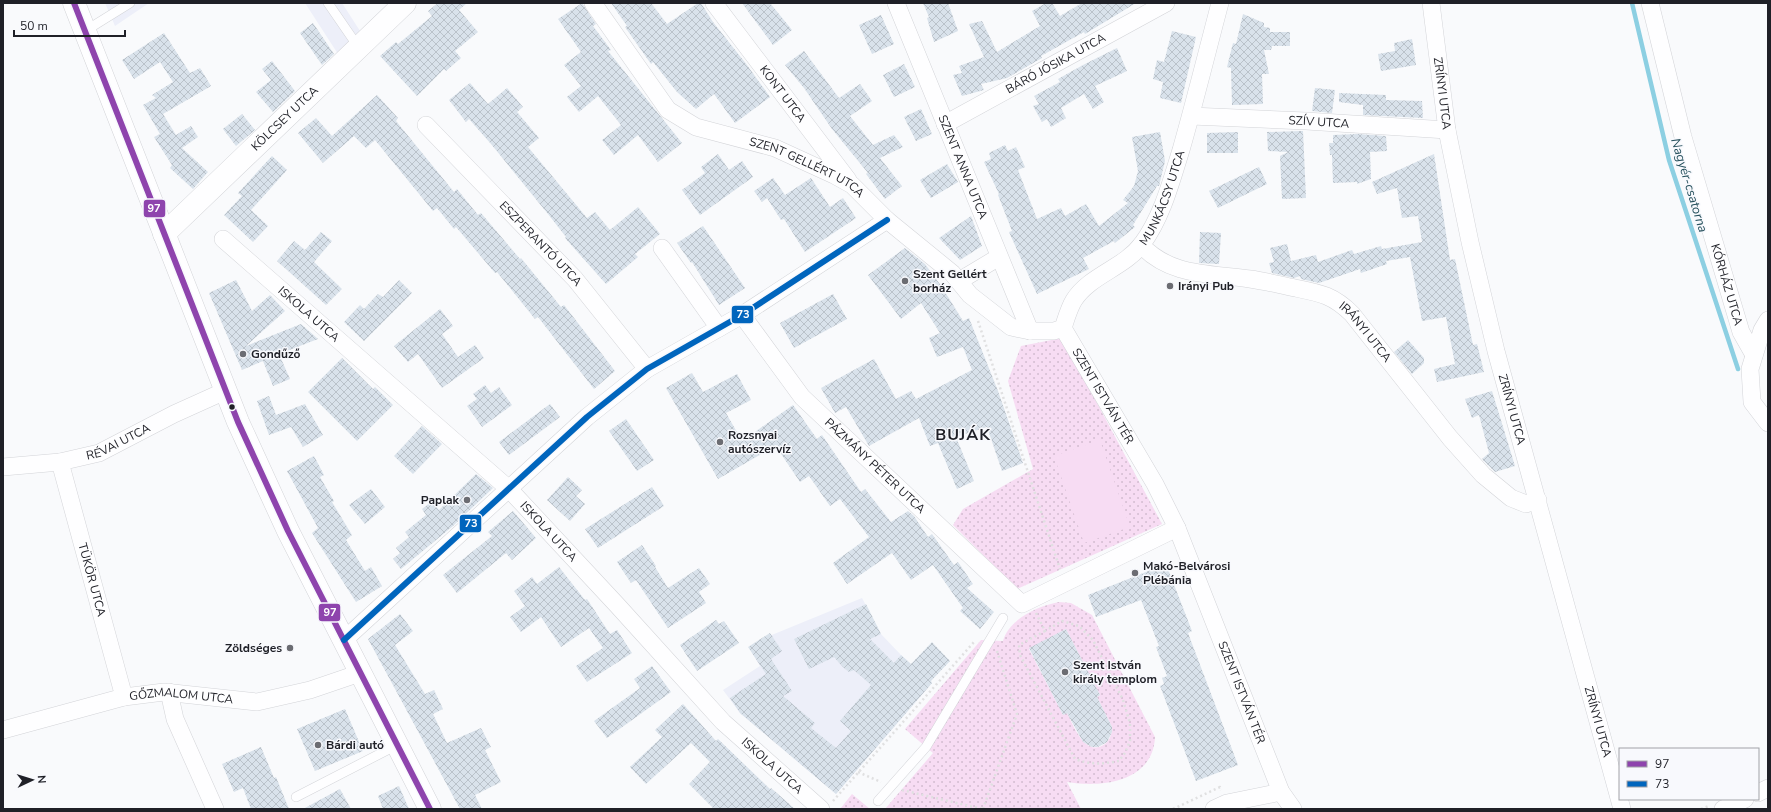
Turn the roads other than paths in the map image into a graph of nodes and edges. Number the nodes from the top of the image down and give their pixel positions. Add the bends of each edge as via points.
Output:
1 (74, 3) edge
2 (130, 3) edge
3 (328, 3) edge
4 (405, 3) edge
5 (593, 3) edge
6 (714, 3) edge
7 (896, 3) edge
8 (1166, 3) edge
9 (1220, 3) edge
10 (1432, 3) edge
11 (1650, 3) edge
12 (85, 32) junction
13 (359, 48) junction
14 (1191, 116) junction
15 (945, 124) junction
16 (426, 125) dead end
17 (1447, 130) junction
18 (852, 185) junction
19 (887, 220) junction
20 (164, 234) junction
21 (223, 239) dead end
22 (1141, 245) junction
23 (662, 248) dead end
24 (1000, 257) junction
25 (959, 281) junction
26 (742, 315) junction
27 (1768, 320) edge
28 (719, 328) junction
29 (1063, 328) junction
30 (1030, 331) junction
31 (1754, 355) junction
32 (647, 369) junction
33 (225, 391) junction
34 (1768, 423) edge
35 (60, 462) junction
36 (3, 467) edge
37 (509, 489) junction
38 (1538, 500) junction
39 (1177, 528) junction
40 (1003, 618) dead end
41 (344, 640) junction
42 (360, 673) junction
43 (169, 692) junction
44 (124, 697) junction
45 (3, 730) edge
46 (397, 745) junction
47 (1768, 788) edge
48 (1281, 792) junction
49 (1759, 792) edge
50 (296, 797) dead end
51 (1619, 798) edge
52 (1743, 800) edge
53 (878, 801) dead end
54 (826, 806) edge
55 (215, 809) edge
56 (430, 809) edge
57 (1214, 809) edge
58 (1293, 809) edge
59 (1723, 809) edge

1 - 12 main road
2 - 12 lane
3 - 13 lane
4 - 13 main road, KÖLCSEY UTCA
5 - 18 street, SZENT GELLÉRT UTCA via 668,110 696,127 775,148
6 - 18 street, KONT UTCA
7 - 15 street, SZENT ANNA UTCA
8 - 15 street, BÁRÓ JÓSIKA UTCA
9 - 14 street, MUNKÁCSY UTCA
10 - 17 street, ZRÍNYI UTCA
11 - 31 street, KÓRHÁZ UTCA via 1687,152 1741,332
12 - 20 main road
13 - 20 main road, KÖLCSEY UTCA
14 - 17 street, SZÍV UTCA
14 - 22 street, MUNKÁCSY UTCA via 1170,186 1157,219
15 - 24 street, SZENT ANNA UTCA
16 - 32 street, ESZPERANTÓ UTCA via 575,279
17 - 38 street, ZRÍNYI UTCA via 1494,343
18 - 19 street, SZENT GELLÉRT UTCA
19 - 25 street, SZENT GELLÉRT UTCA
19 - 26 street
20 - 33 main road
21 - 37 street, ISKOLA UTCA
22 - 29 street, MUNKÁCSY UTCA via 1121,263 1085,287 1073,300
22 - 38 street, IRÁNYI UTCA via 1159,261 1190,272 1250,279 1318,292 1335,299 1352,314 1450,438 1483,474 1512,498 1526,504
23 - 28 street
24 - 25 street
24 - 30 street, SZENT ANNA UTCA
25 - 30 street, SZENT GELLÉRT UTCA via 970,296 1011,328
26 - 28 street
26 - 39 street, PÁZMÁNY PÉTER UTCA via 802,397 1025,602
27 - 31 street, KÓRHÁZ UTCA
28 - 32 street
29 - 30 street via 1054,331
29 - 39 street, SZENT ISTVÁN TÉR via 1155,484
31 - 34 street, KÓRHÁZ UTCA via 1750,369 1752,402
32 - 37 street via 587,417
33 - 35 street, RÉVAI UTCA via 99,453
33 - 41 main road via 288,531
35 - 36 street, RÉVAI UTCA
35 - 44 street, TÜKÖR UTCA
37 - 41 street
37 - 54 street, ISKOLA UTCA via 723,722
38 - 51 street, ZRÍNYI UTCA
39 - 48 street, SZENT ISTVÁN TÉR
40 - 53 lane via 926,747
41 - 42 main road
42 - 43 street, GŐZMALOM UTCA via 310,690 257,702
42 - 46 main road
43 - 44 street, GŐZMALOM UTCA
43 - 55 street via 175,719
44 - 45 street, GŐZMALOM UTCA
46 - 50 lane
46 - 56 main road
47 - 49 street
48 - 57 street via 1227,803
48 - 58 street, SZENT ISTVÁN TÉR
52 - 59 street

